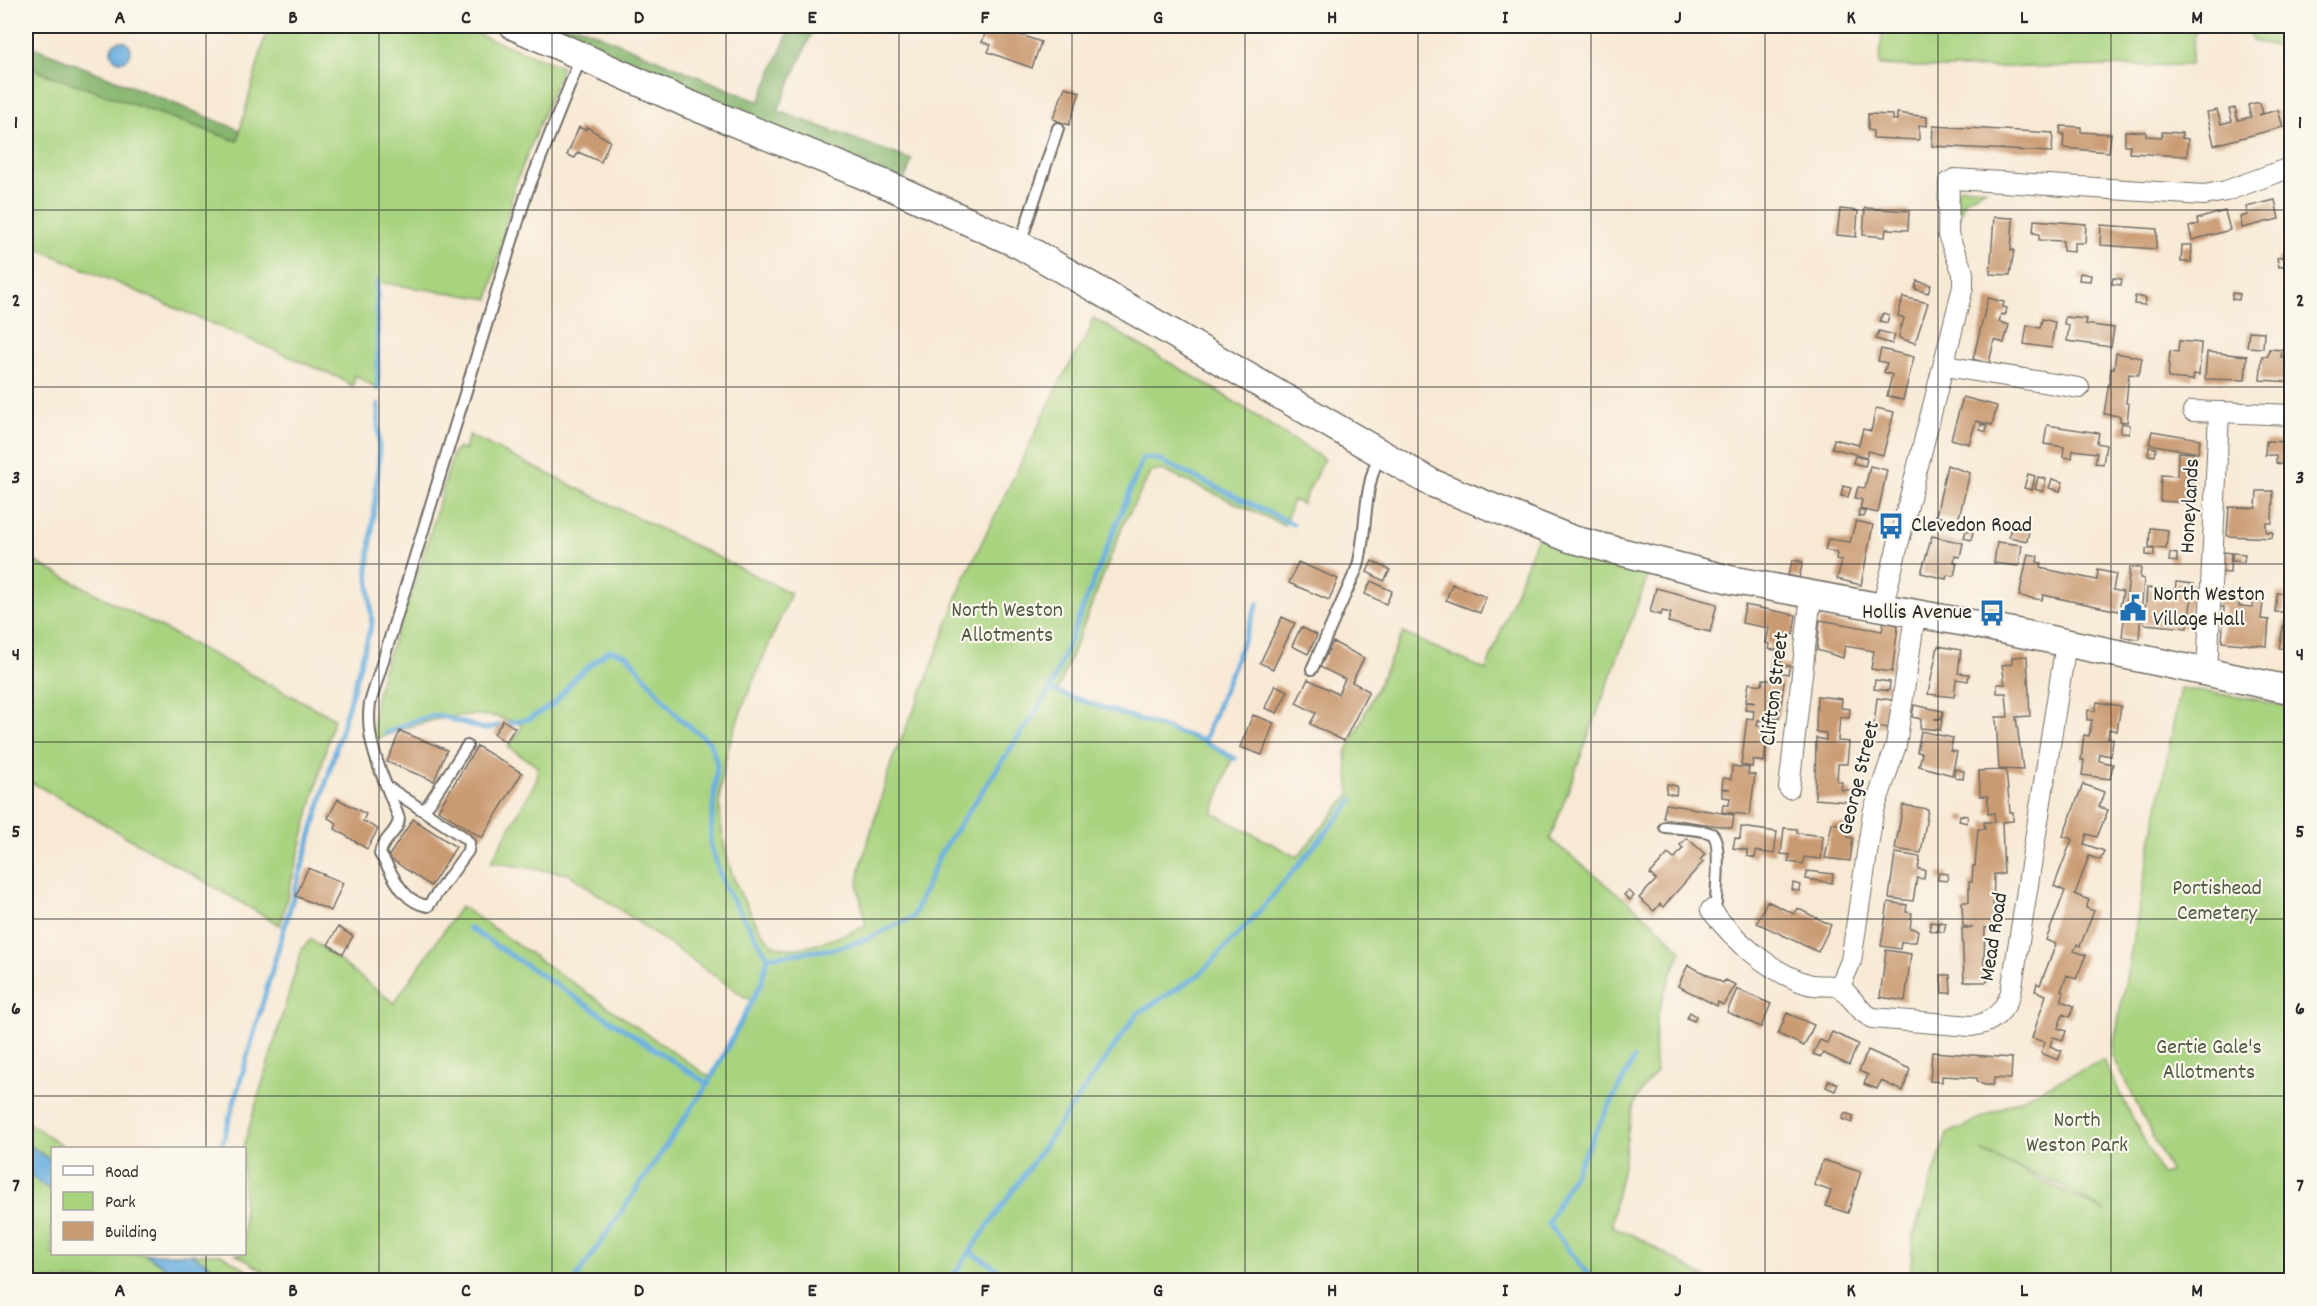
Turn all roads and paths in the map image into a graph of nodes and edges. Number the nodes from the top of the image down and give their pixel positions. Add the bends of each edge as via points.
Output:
1 (514, 26) edge
2 (581, 57) junction
3 (1058, 128) dead end
4 (2292, 167) edge
5 (1020, 245) junction
6 (1945, 366) junction
7 (2079, 388) dead end
8 (2193, 411) dead end
9 (2219, 412) junction
10 (2292, 416) edge
11 (1380, 454) junction
12 (1811, 595) junction
13 (1882, 608) junction
14 (1915, 615) junction
15 (2066, 643) junction
16 (1312, 669) dead end
17 (2207, 674) junction
18 (2292, 690) edge
19 (467, 746) dead end
20 (386, 786) junction
21 (1789, 791) dead end
22 (424, 811) junction
23 (1665, 827) dead end
24 (1708, 911) joint
25 (1840, 986) junction

1 - 2 main road
2 - 5 main road via 890,186
2 - 20 lane via 527,192 369,703 373,754
3 - 5 lane
4 - 6 street via 2204,195 1951,181 1948,235 1964,279
5 - 11 main road via 1159,322
6 - 7 street
6 - 13 street
8 - 9 street
9 - 10 street
9 - 17 street, Honeylands
11 - 12 main road via 1432,483 1571,539 1732,580
11 - 16 lane via 1368,486 1358,566
12 - 13 main road
12 - 21 street, Clifton Street
13 - 14 main road
14 - 15 main road
14 - 25 street, George Street via 1896,745 1873,813 1851,961
15 - 17 main road
15 - 25 street, Mead Road via 2011,992 2005,1008 1976,1026 1876,1019 1863,1012
17 - 18 main road
19 - 22 lane
20 - 22 lane
20 - 22 lane via 399,819 380,854 400,889 428,906 470,848 465,838
23 - 24 lane via 1715,837 1718,848
24 - 25 street via 1752,953 1807,983

